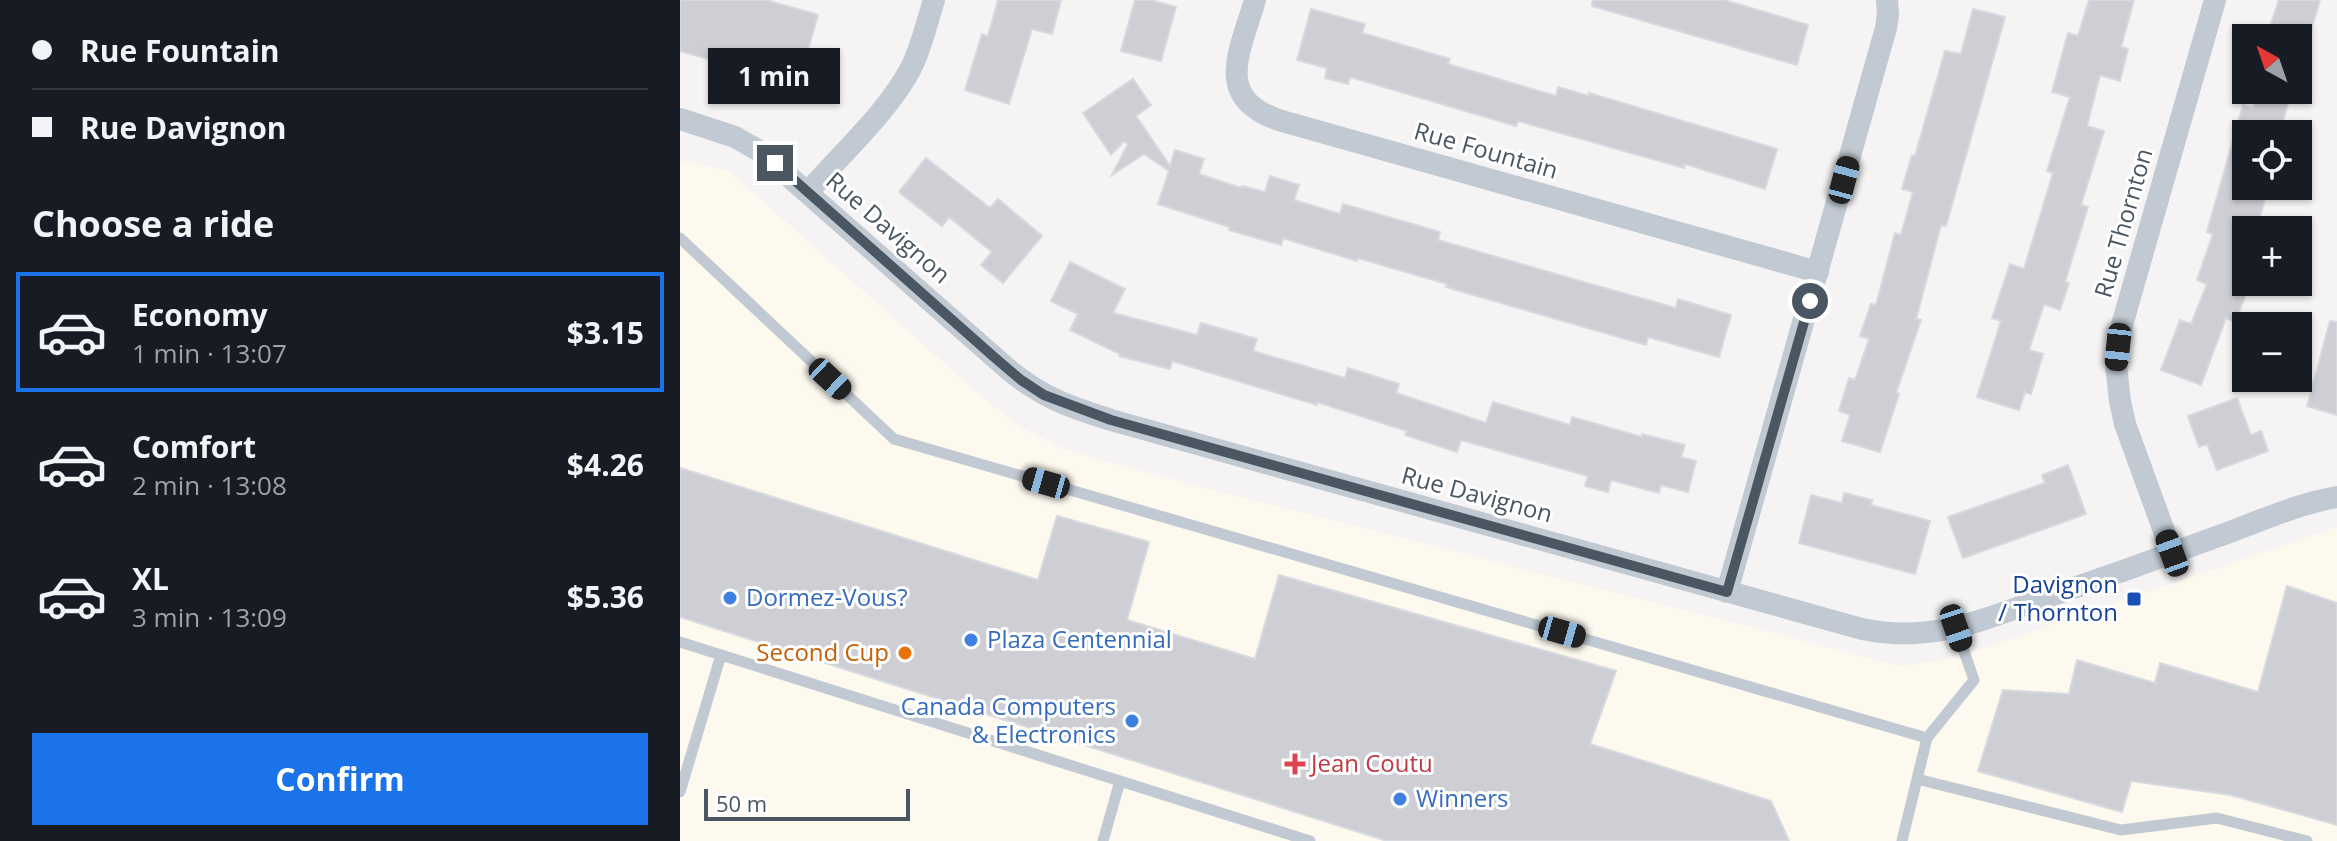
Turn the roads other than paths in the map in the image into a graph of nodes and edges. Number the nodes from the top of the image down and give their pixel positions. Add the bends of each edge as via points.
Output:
1 (934, 0) edge
2 (1255, 0) edge
3 (1887, 0) edge
4 (2215, 0) edge
5 (680, 119) edge
6 (808, 192) junction
7 (680, 238) edge
8 (1818, 272) junction
9 (2337, 497) edge
10 (2172, 553) junction
11 (1727, 592) junction
12 (1956, 628) junction
13 (680, 642) edge
14 (721, 655) junction
15 (1927, 738) junction
16 (1917, 779) junction
17 (1120, 781) junction
18 (680, 792) edge
19 (1103, 841) edge
20 (1310, 841) edge
21 (1902, 841) edge
22 (2307, 841) edge

1 - 6 street via 905,79
2 - 8 street, Rue Fountain via 1237,85 1258,112
3 - 8 street via 1886,28
4 - 10 street, Rue Thornton via 2122,325 2116,365 2125,424
5 - 6 street, Rue Davignon via 748,144
6 - 11 street, Rue Davignon via 1001,363 1056,401
7 - 15 lane via 894,439
8 - 11 street
9 - 10 street, Rue Davignon
10 - 12 street, Rue Davignon
11 - 12 street, Rue Davignon via 1883,633
12 - 15 lane via 1974,680
13 - 14 lane
14 - 17 lane
14 - 18 lane
15 - 16 lane
16 - 21 lane
16 - 22 lane via 2121,830 2217,818
17 - 19 lane
17 - 20 lane

